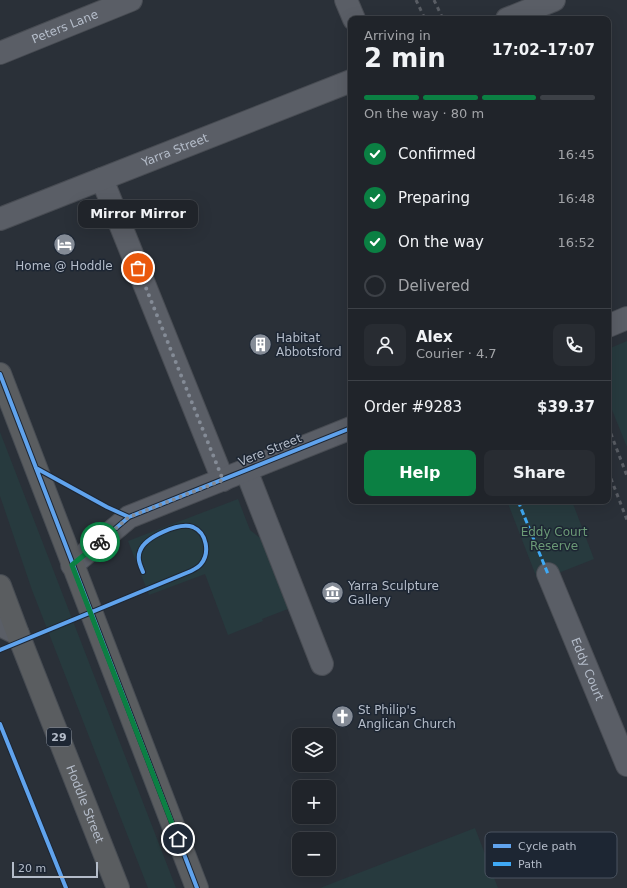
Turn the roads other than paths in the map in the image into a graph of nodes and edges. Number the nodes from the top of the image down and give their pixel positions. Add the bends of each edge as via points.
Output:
1 (130, 0) edge
2 (346, 0) edge
3 (554, 0) edge
4 (353, 16) edge
5 (514, 16) edge
6 (0, 53) edge
7 (348, 82) edge
8 (102, 179) junction
9 (0, 219) edge
10 (627, 318) edge
11 (611, 325) edge
12 (0, 374) edge
13 (348, 429) edge
14 (246, 470) junction
15 (223, 480) junction
16 (72, 565) junction
17 (548, 574) dead end
18 (0, 586) edge
19 (9, 630) edge
20 (322, 664) dead end
21 (627, 764) edge
22 (118, 888) edge
23 (197, 888) edge

1 - 6 street, Peters Lane
2 - 4 street
3 - 5 street
7 - 8 street, Yarra Street
8 - 9 street, Yarra Street
8 - 15 street
10 - 11 street
12 - 16 highway
13 - 14 street, Vere Street
14 - 15 street, Vere Street
14 - 20 street
15 - 16 street, Vere Street via 129,517
16 - 23 highway
17 - 21 street, Eddy Court
18 - 19 highway, Hoddle Street / 29
19 - 22 highway, Hoddle Street / 29

